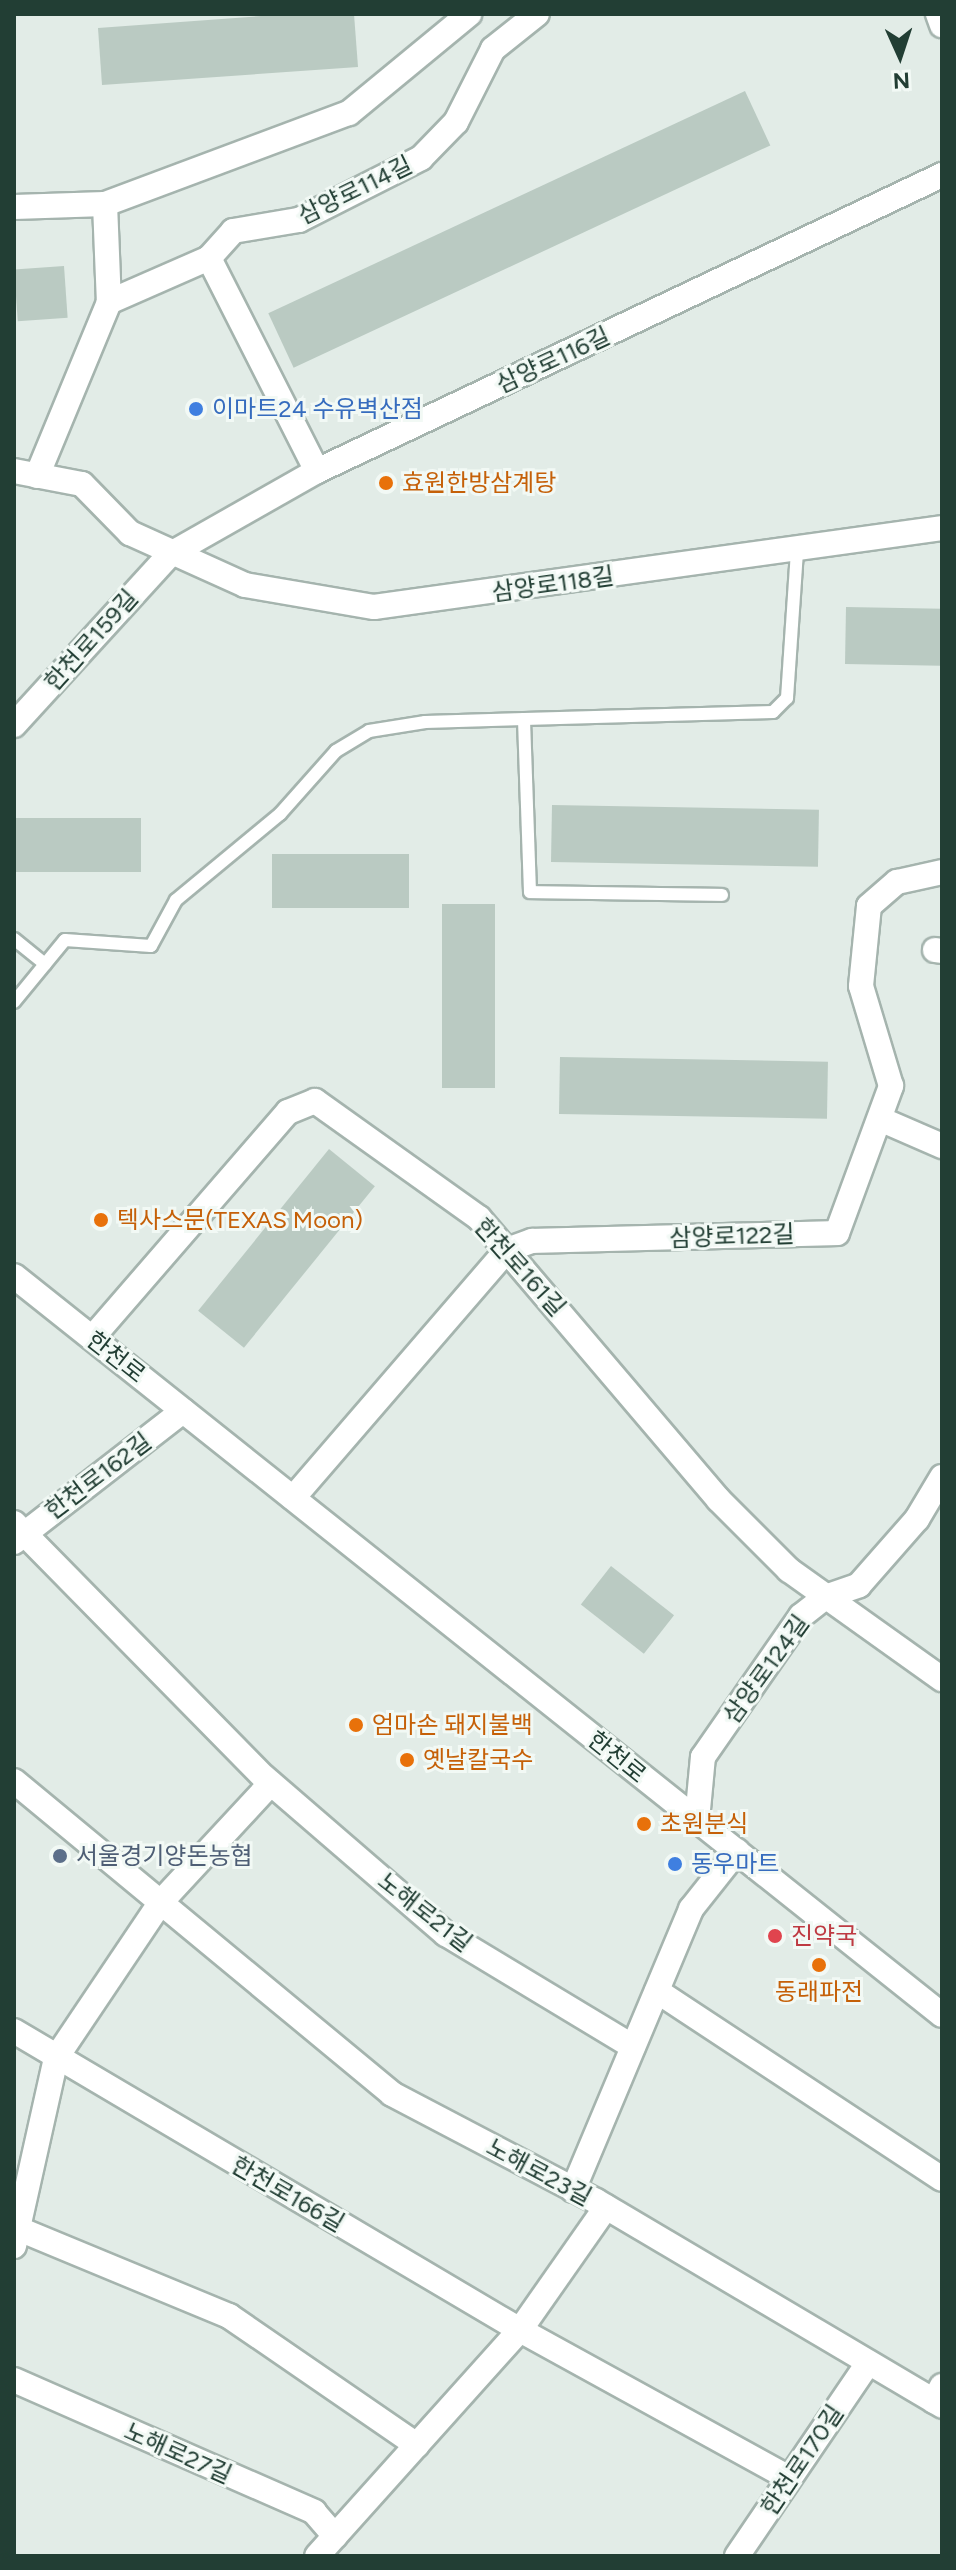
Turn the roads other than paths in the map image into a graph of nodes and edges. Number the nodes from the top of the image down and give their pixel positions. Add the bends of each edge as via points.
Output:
1 (469, 14) edge
2 (537, 14) edge
3 (938, 14) edge
4 (942, 25) edge
5 (942, 175) edge
6 (105, 204) junction
7 (14, 207) edge
8 (209, 258) junction
9 (109, 302) junction
10 (317, 471) junction
11 (25, 473) edge
12 (942, 528) edge
13 (797, 551) junction
14 (169, 555) junction
15 (524, 719) junction
16 (14, 725) edge
17 (942, 872) edge
18 (722, 895) dead end
19 (14, 939) edge
20 (45, 964) junction
21 (14, 1002) edge
22 (880, 1119) junction
23 (942, 1146) edge
24 (507, 1250) junction
25 (14, 1276) edge
26 (92, 1338) junction
27 (183, 1411) junction
28 (942, 1477) edge
29 (293, 1498) junction
30 (17, 1533) edge
31 (825, 1597) junction
32 (942, 1679) edge
33 (14, 1781) edge
34 (271, 1783) junction
35 (697, 1820) junction
36 (737, 1851) junction
37 (160, 1903) junction
38 (657, 1991) junction
39 (942, 2015) edge
40 (14, 2031) edge
41 (633, 2047) junction
42 (56, 2058) junction
43 (942, 2179) edge
44 (573, 2190) junction
45 (606, 2207) junction
46 (16, 2234) edge
47 (520, 2330) junction
48 (868, 2363) junction
49 (14, 2380) edge
50 (939, 2398) edge
51 (417, 2445) junction
52 (789, 2478) junction
53 (335, 2536) junction
54 (317, 2556) edge
55 (737, 2556) edge

1 - 6 street via 349,113
2 - 8 street, 삼양로114길 via 493,49 456,122 421,158 299,220 233,231
3 - 4 street
5 - 10 street, 삼양로116길
6 - 7 street
6 - 9 street
8 - 9 street
8 - 10 street
9 - 11 street
10 - 14 street, 삼양로116길
11 - 14 street, 삼양로118길 via 82,484 130,533
12 - 13 street, 삼양로118길
13 - 14 street, 삼양로118길 via 374,607 245,585
13 - 15 lane via 787,698 773,712
14 - 16 street, 한천로159길
15 - 18 lane via 530,892
15 - 20 lane via 369,731 336,751 271,823 176,900 151,946 65,940
17 - 22 street, 삼양로122길 via 897,882 869,906 861,986 891,1086
19 - 20 lane
20 - 21 lane
22 - 23 street
22 - 24 street, 삼양로122길 via 837,1233 532,1241
24 - 26 street, 한천로161길 via 479,1218 315,1101 288,1112
24 - 29 street
24 - 31 street, 한천로161길 via 719,1500
25 - 26 street, 한천로
26 - 27 street, 한천로
27 - 29 street, 한천로
27 - 30 street, 한천로162길
28 - 31 street, 삼양로124길 via 917,1519 859,1585
29 - 35 street, 한천로
30 - 34 street, 노해로21길
31 - 32 street, 한천로161길
31 - 35 street, 삼양로124길 via 801,1616 703,1757
33 - 37 street, 노해로23길
34 - 37 street
34 - 41 street, 노해로21길 via 446,1934
35 - 36 street, 한천로
36 - 38 street via 691,1909
36 - 39 street, 한천로
37 - 42 street
37 - 44 street, 노해로23길 via 392,2094
38 - 41 street
38 - 43 street
40 - 42 street
41 - 44 street
42 - 46 street
42 - 47 street, 한천로166길
44 - 45 street, 노해로23길
45 - 47 street
45 - 48 street, 노해로23길
46 - 51 street via 229,2316
47 - 51 street
47 - 52 street, 한천로166길
48 - 50 street, 노해로23길
48 - 52 street, 한천로170길
49 - 53 street, 노해로27길 via 314,2512
51 - 53 street
52 - 55 street, 한천로170길
53 - 54 street

